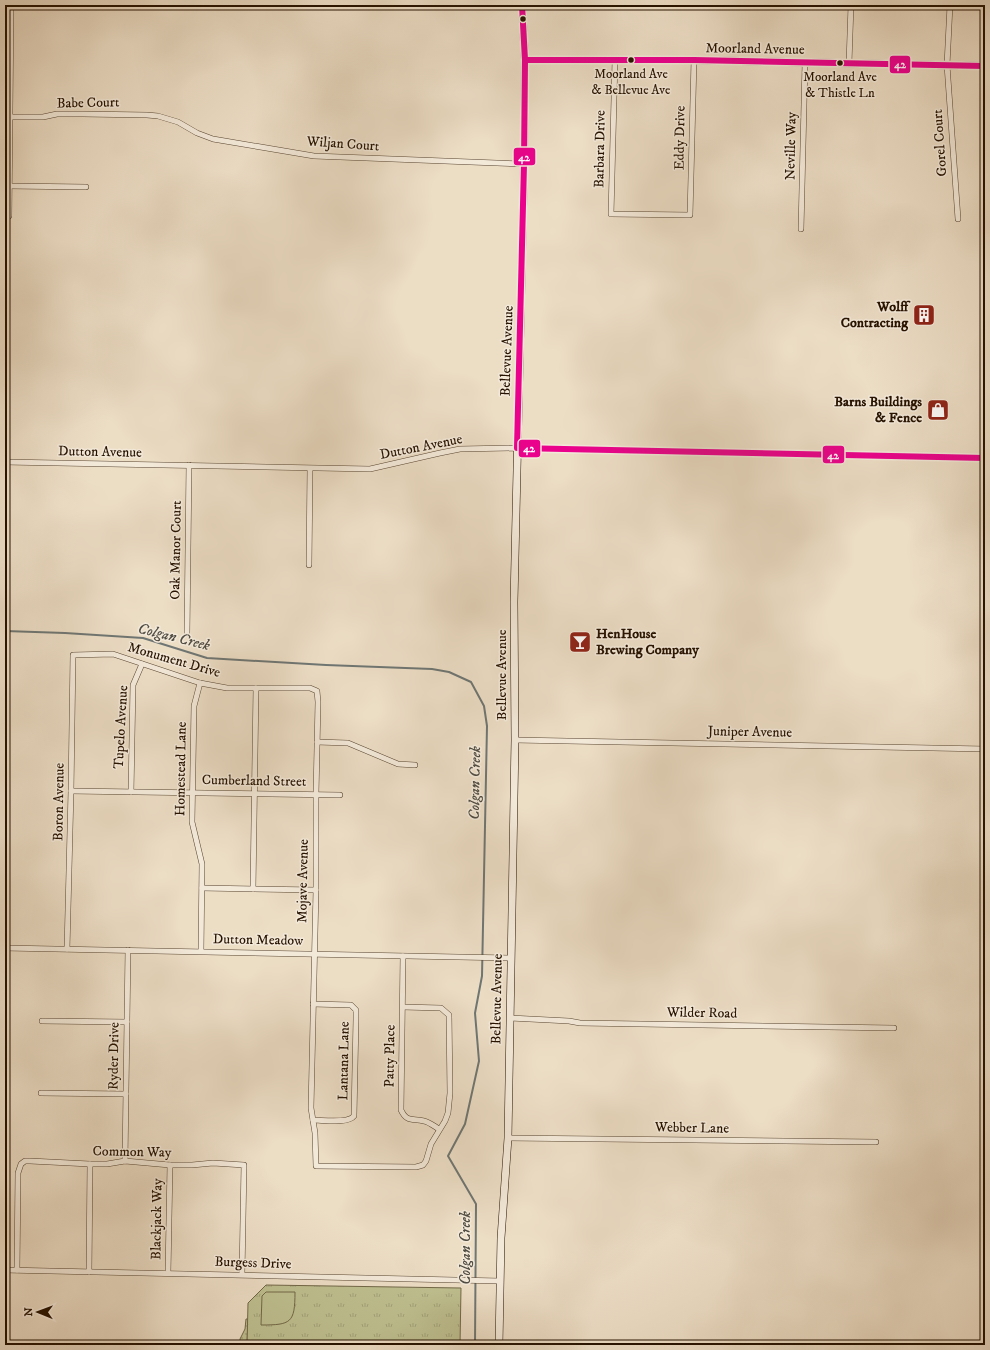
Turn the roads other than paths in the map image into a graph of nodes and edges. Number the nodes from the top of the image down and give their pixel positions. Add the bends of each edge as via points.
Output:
1 (11, 5) edge
2 (522, 5) edge
3 (851, 5) edge
4 (950, 5) edge
5 (525, 60) junction
6 (615, 60) junction
7 (694, 60) junction
8 (805, 63) junction
9 (849, 63) junction
10 (947, 65) junction
11 (985, 66) edge
12 (8, 117) edge
13 (165, 118) joint
14 (524, 164) junction
15 (10, 186) junction
16 (86, 187) dead end
17 (690, 215) joint
18 (9, 216) dead end
19 (958, 219) dead end
20 (801, 229) dead end
21 (517, 448) junction
22 (985, 458) edge
23 (5, 462) edge
24 (189, 465) junction
25 (310, 469) junction
26 (309, 565) dead end
27 (187, 634) dead end
28 (73, 655) joint
29 (142, 664) junction
30 (200, 683) junction
31 (256, 688) junction
32 (317, 691) joint
33 (515, 740) junction
34 (317, 742) junction
35 (985, 749) edge
36 (415, 765) dead end
37 (71, 791) junction
38 (131, 792) junction
39 (192, 792) junction
40 (254, 793) junction
41 (316, 794) junction
42 (340, 795) dead end
43 (202, 888) junction
44 (253, 889) junction
45 (316, 890) junction
46 (5, 948) edge
47 (67, 949) junction
48 (128, 950) junction
49 (201, 951) junction
50 (314, 953) junction
51 (404, 956) junction
52 (510, 958) junction
53 (313, 1004) junction
54 (403, 1007) junction
55 (510, 1018) junction
56 (42, 1021) dead end
57 (127, 1022) junction
58 (894, 1028) dead end
59 (41, 1093) dead end
60 (126, 1094) junction
61 (313, 1120) junction
62 (439, 1129) junction
63 (508, 1138) junction
64 (876, 1142) dead end
65 (125, 1161) junction
66 (90, 1164) junction
67 (170, 1165) junction
68 (5, 1270) edge
69 (17, 1270) junction
70 (89, 1272) junction
71 (168, 1273) junction
72 (242, 1274) junction
73 (500, 1281) junction
74 (499, 1345) edge

1 - 12 street
2 - 5 street, Bellevue Avenue
3 - 9 street
4 - 10 street, Gorel Court
5 - 6 street, Moorland Avenue
5 - 14 street, Bellevue Avenue
6 - 7 street, Moorland Avenue
6 - 17 street, Barbara Drive via 611,214
7 - 8 street, Moorland Avenue
7 - 17 street, Eddy Drive
8 - 9 street, Moorland Avenue
8 - 20 street, Neville Way
9 - 10 street, Moorland Avenue
10 - 11 street, Moorland Avenue
10 - 19 street, Gorel Court
12 - 13 street, Babe Court via 83,114 147,115
12 - 15 street
13 - 14 street, Wiljan Court via 213,139 314,156
14 - 21 street, Bellevue Avenue
15 - 16 street
15 - 18 street
21 - 22 street, Dutton Avenue
21 - 25 street, Dutton Avenue via 460,450 370,469
21 - 33 street, Bellevue Avenue
23 - 24 street, Dutton Avenue
24 - 25 street, Dutton Avenue
24 - 27 street, Oak Manor Court
25 - 26 street
28 - 29 street, Monument Drive via 113,654
28 - 37 street, Boron Avenue
29 - 30 street, Monument Drive
29 - 38 street, Tupelo Avenue via 133,685
30 - 31 street, Monument Drive via 227,688
30 - 39 street, Homestead Lane via 194,706
31 - 32 street, Monument Drive via 310,688
31 - 40 street
32 - 34 street, Mojave Avenue
33 - 35 street, Juniper Avenue
33 - 52 street, Bellevue Avenue
34 - 36 street via 348,743 398,764
34 - 41 street, Mojave Avenue
37 - 38 street, Cumberland Street
37 - 47 street, Boron Avenue
38 - 39 street, Cumberland Street
39 - 40 street, Cumberland Street
39 - 43 street, Homestead Lane via 192,822 202,864
40 - 41 street, Cumberland Street
40 - 44 street
41 - 42 street, Cumberland Street
41 - 45 street, Mojave Avenue
43 - 44 street
43 - 49 street, Homestead Lane
44 - 45 street
45 - 50 street, Mojave Avenue
46 - 47 street, Dutton Meadow
47 - 48 street, Dutton Meadow
48 - 49 street, Dutton Meadow
48 - 57 street, Ryder Drive
49 - 50 street, Dutton Meadow
50 - 51 street, Dutton Meadow
50 - 53 street, Mojave Avenue
51 - 52 street, Dutton Meadow
51 - 54 street, Patty Place
52 - 55 street, Bellevue Avenue
53 - 61 street, Mojave Avenue
53 - 61 street, Lantana Lane via 351,1005 356,1010 356,1019 354,1116 346,1120
54 - 62 street, Patty Place via 401,1110 407,1118 424,1121
54 - 62 street via 441,1008 449,1015 449,1104
55 - 58 street, Wilder Road via 580,1023
55 - 63 street, Bellevue Avenue
56 - 57 street
57 - 60 street, Ryder Drive
59 - 60 street
60 - 65 street, Ryder Drive
61 - 62 street, Mojave Avenue via 316,1166 420,1166 426,1161
63 - 64 street, Webber Lane
63 - 73 street, Bellevue Avenue
65 - 66 street, Common Way
65 - 67 street, Common Way
66 - 69 street, Common Way via 30,1161 21,1164 18,1173
66 - 70 street
67 - 71 street, Blackjack Way
67 - 72 street, Common Way via 213,1163 244,1166
68 - 69 street, Burgess Drive
69 - 70 street, Burgess Drive
70 - 71 street, Burgess Drive
71 - 72 street, Burgess Drive
72 - 73 street, Burgess Drive
73 - 74 street, Bellevue Avenue

